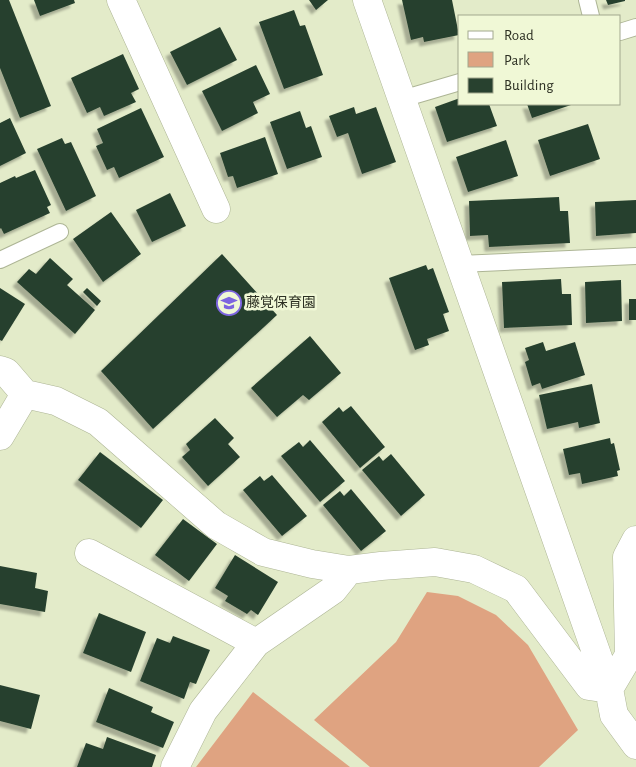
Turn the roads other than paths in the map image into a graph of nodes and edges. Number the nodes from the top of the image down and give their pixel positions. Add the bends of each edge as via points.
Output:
1 (121, 0) edge
2 (368, 0) edge
3 (587, 0) edge
4 (591, 15) edge
5 (636, 27) edge
6 (621, 32) edge
7 (458, 83) edge
8 (402, 99) junction
9 (216, 209) dead end
10 (60, 232) dead end
11 (636, 256) edge
12 (0, 260) edge
13 (460, 264) junction
14 (0, 370) edge
15 (25, 394) junction
16 (0, 436) edge
17 (636, 540) edge
18 (89, 553) dead end
19 (349, 570) junction
20 (256, 643) junction
21 (609, 689) junction
22 (636, 745) edge
23 (175, 767) edge

1 - 9 street
2 - 8 street
3 - 4 lane
5 - 6 lane
7 - 8 lane
8 - 13 street
10 - 12 lane
11 - 13 lane
13 - 21 street
14 - 15 street via 6,372
15 - 16 street
15 - 19 street via 56,401 98,422 216,525 263,552
17 - 21 street via 627,557 629,655
18 - 20 street
19 - 20 street via 333,590
19 - 21 street via 436,562 474,569 516,590 589,686
20 - 23 street via 203,712
21 - 22 street via 614,715

